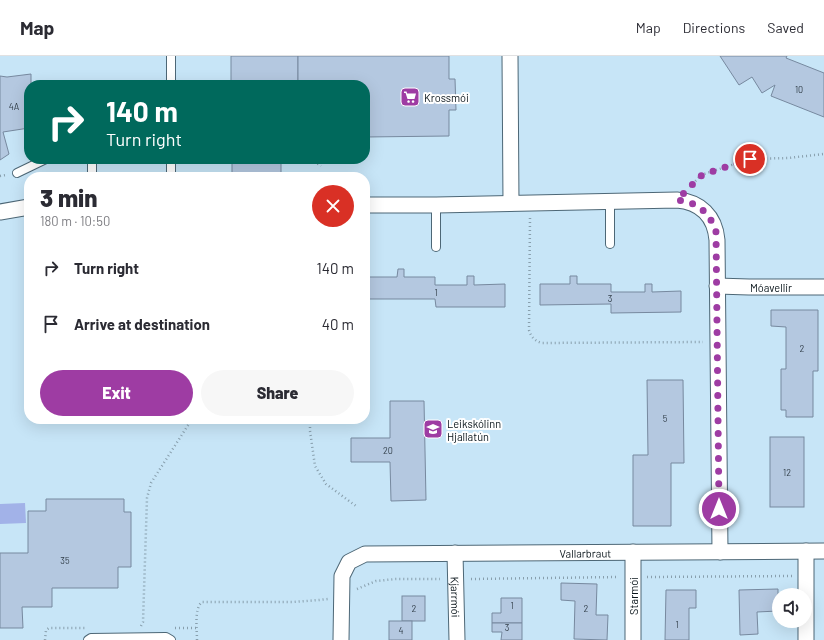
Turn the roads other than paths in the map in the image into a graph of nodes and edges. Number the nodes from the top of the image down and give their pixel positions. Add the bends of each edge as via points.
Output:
1 (171, 56) edge
2 (510, 56) edge
3 (171, 80) edge
4 (36, 164) edge
5 (17, 173) dead end
6 (610, 202) junction
7 (511, 204) junction
8 (370, 205) edge
9 (436, 205) junction
10 (24, 208) edge
11 (1, 212) edge
12 (610, 244) dead end
13 (436, 247) dead end
14 (717, 286) junction
15 (824, 286) edge
16 (806, 551) junction
17 (824, 551) edge
18 (633, 552) junction
19 (720, 552) junction
20 (455, 553) junction
21 (88, 640) edge
22 (171, 640) edge
23 (341, 640) edge
24 (457, 640) edge
25 (633, 640) edge
26 (806, 640) edge

1 - 3 lane
2 - 7 street
4 - 5 lane
6 - 7 street
6 - 12 lane
6 - 14 street via 677,200 699,207 714,224 716,232
7 - 9 street
8 - 9 street
9 - 13 lane
10 - 11 street
14 - 15 street, Móavellir
14 - 19 street
16 - 17 street, Vallarbraut
16 - 19 street, Vallarbraut
16 - 26 street
18 - 19 street, Vallarbraut
18 - 20 street, Vallarbraut
18 - 25 street, Starmói
20 - 23 street, Vallarbraut via 365,554 349,562 342,576
20 - 24 street, Kjarrmói
21 - 22 lane via 166,637

